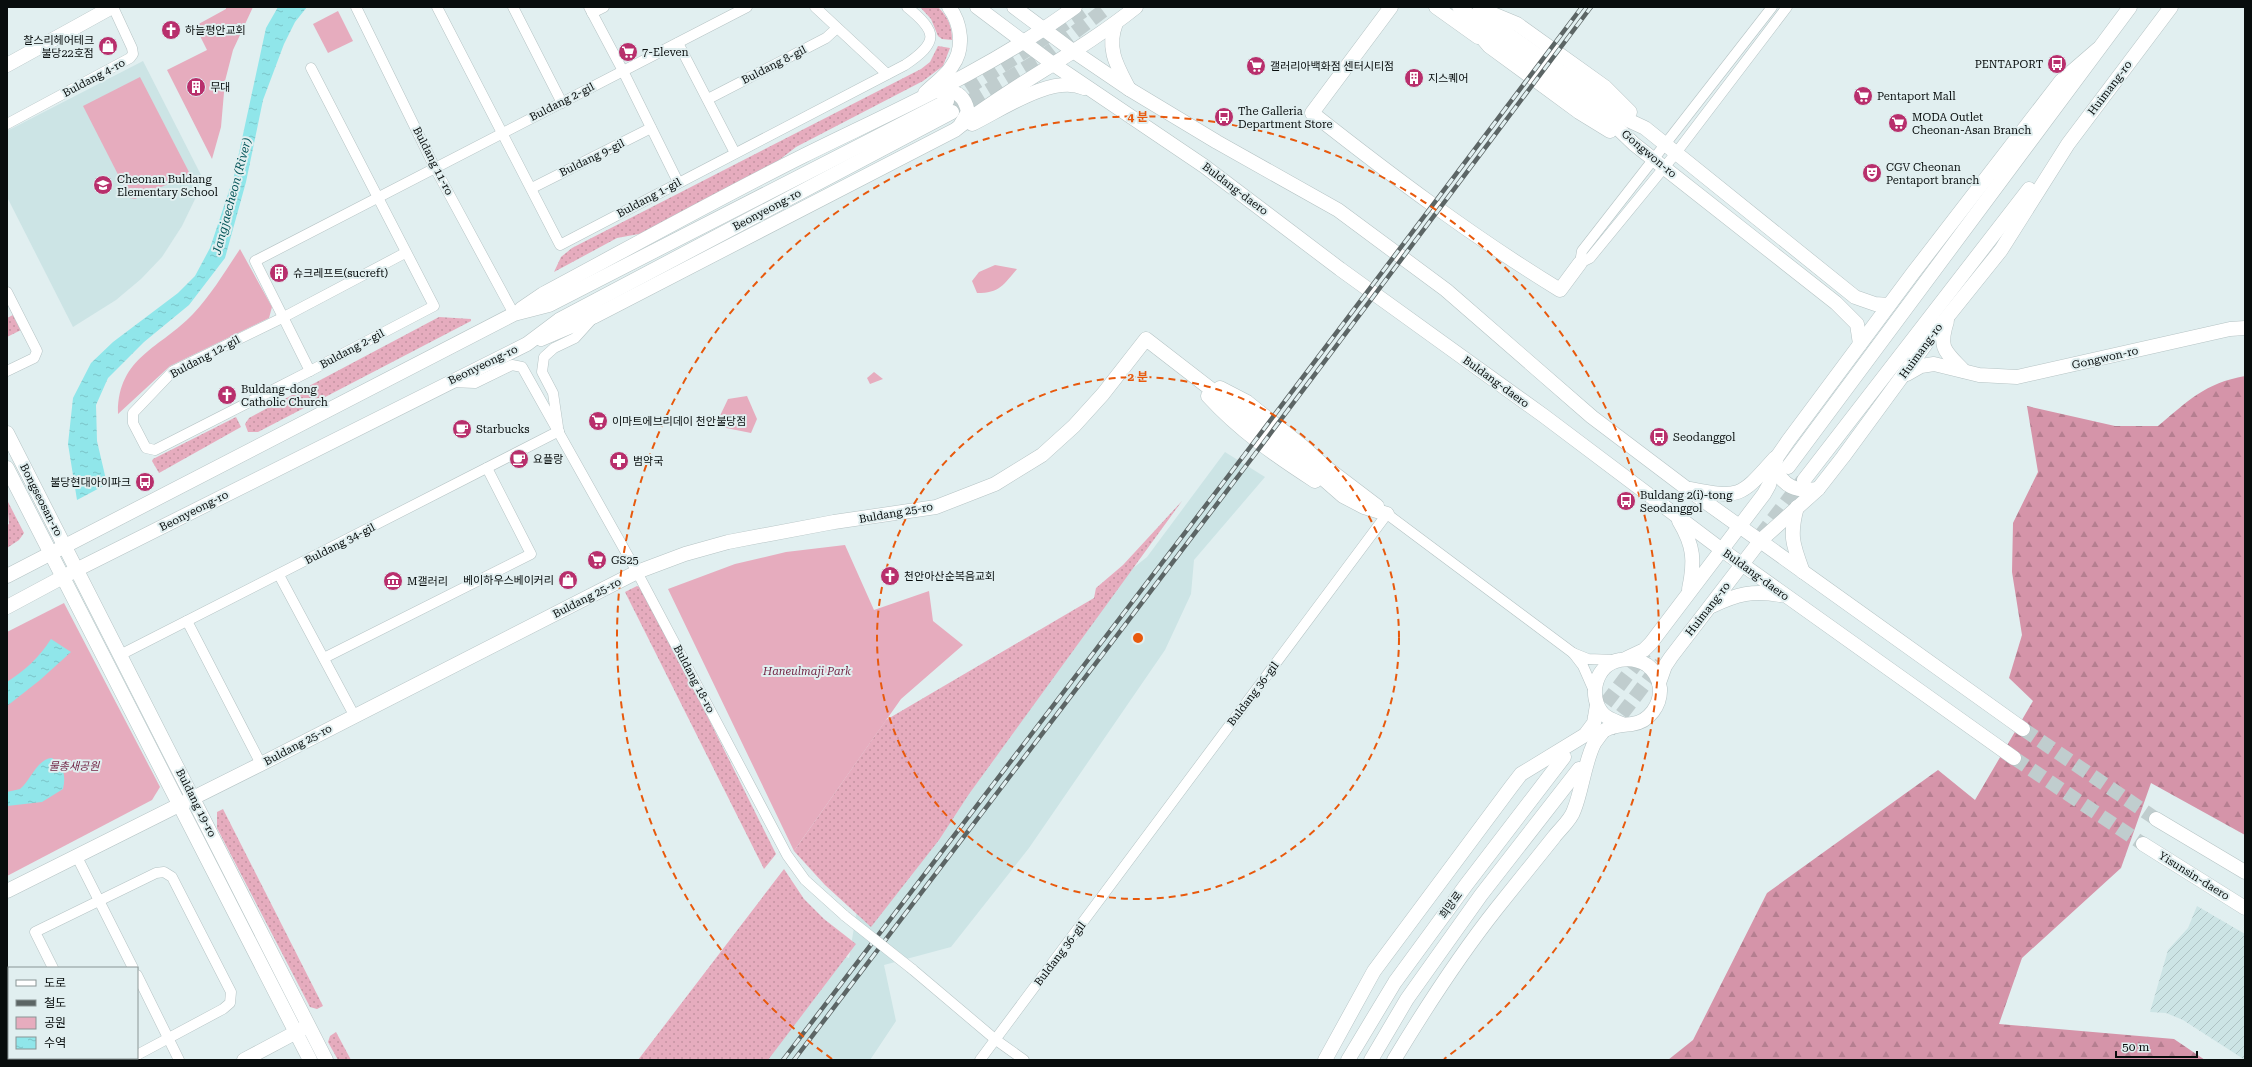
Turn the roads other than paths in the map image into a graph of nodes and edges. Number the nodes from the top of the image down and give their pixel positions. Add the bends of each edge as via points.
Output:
1 (112, 7) edge
2 (356, 7) edge
3 (437, 7) edge
4 (513, 7) edge
5 (604, 7) edge
6 (747, 7) edge
7 (815, 7) edge
8 (907, 7) edge
9 (948, 7) edge
10 (977, 7) edge
11 (1014, 7) edge
12 (1074, 7) edge
13 (1136, 7) edge
14 (1391, 7) edge
15 (1436, 7) edge
16 (1450, 7) edge
17 (1459, 7) edge
18 (1469, 7) edge
19 (1481, 7) edge
20 (1496, 7) edge
21 (1772, 7) edge
22 (1787, 7) edge
23 (2130, 7) edge
24 (2171, 7) edge
25 (590, 10) edge
26 (1116, 23) junction
27 (1517, 24) junction
28 (837, 28) junction
29 (1044, 30) junction
30 (1025, 42) junction
31 (678, 43) junction
32 (1489, 46) junction
33 (2098, 49) junction
34 (1073, 51) junction
35 (7, 64) edge
36 (1053, 64) junction
37 (311, 68) dead end
38 (623, 71) junction
39 (887, 74) junction
40 (1129, 89) junction
41 (1090, 90) junction
42 (935, 91) junction
43 (921, 97) junction
44 (708, 99) junction
45 (562, 103) junction
46 (7, 124) edge
47 (651, 128) junction
48 (1645, 128) junction
49 (955, 130) junction
50 (502, 133) junction
51 (1634, 144) junction
52 (2068, 144) junction
53 (1671, 149) junction
54 (735, 153) junction
55 (1659, 164) junction
56 (435, 168) junction
57 (678, 182) junction
58 (532, 188) junction
59 (377, 197) junction
60 (405, 253) junction
61 (1580, 263) joint
62 (7, 292) edge
63 (1889, 305) junction
64 (514, 314) junction
65 (1949, 314) junction
66 (595, 316) junction
67 (282, 318) junction
68 (2245, 328) edge
69 (527, 344) junction
70 (1860, 344) junction
71 (7, 371) edge
72 (1964, 371) junction
73 (310, 372) junction
74 (1193, 374) junction
75 (1902, 377) junction
76 (449, 382) junction
77 (559, 431) junction
78 (7, 433) edge
79 (1780, 463) junction
80 (7, 468) edge
81 (487, 468) junction
82 (1804, 480) tunnel mouth
83 (1686, 488) junction
84 (1818, 489) junction
85 (1797, 507) junction
86 (1387, 514) junction
87 (1676, 516) junction
88 (1740, 526) junction
89 (1760, 541) junction
90 (64, 546) junction
91 (1722, 550) junction
92 (50, 554) junction
93 (1742, 565) junction
94 (76, 570) junction
95 (637, 572) junction
96 (1803, 572) junction
97 (279, 575) junction
98 (7, 576) edge
99 (62, 578) junction
100 (1688, 594) junction
101 (1786, 596) junction
102 (7, 607) edge
103 (1708, 608) junction
104 (187, 621) junction
105 (1574, 653) junction
106 (120, 655) junction
107 (324, 658) junction
108 (1622, 659) junction
109 (1659, 683) junction
110 (1596, 699) junction
111 (354, 715) junction
112 (1622, 724) junction
113 (2023, 729) tunnel mouth
114 (1564, 757) dead end
115 (2014, 758) tunnel mouth
116 (261, 764) junction
117 (1579, 769) dead end
118 (193, 797) junction
119 (178, 804) junction
120 (2156, 819) tunnel mouth
121 (2143, 844) tunnel mouth
122 (76, 855) junction
123 (2245, 872) edge
124 (7, 891) edge
125 (100, 900) junction
126 (2245, 908) edge
127 (52, 967) edge
128 (133, 967) edge
129 (138, 977) edge
130 (309, 1025) junction
131 (296, 1032) junction
132 (169, 1039) junction
133 (996, 1040) junction
134 (138, 1054) edge
135 (179, 1060) edge
136 (244, 1060) edge
137 (310, 1060) edge
138 (326, 1060) edge
139 (980, 1060) edge
140 (1024, 1060) edge
141 (1325, 1060) edge
142 (1348, 1060) edge
143 (1371, 1060) edge
144 (1394, 1060) edge

1 - 35 main road, Buldang 4-ro
1 - 46 street, Buldang 4-ro via 132,48 133,54 130,58
2 - 56 street, Buldang 11-ro
3 - 50 street, Buldang 1-gil
4 - 45 street
5 - 25 street
6 - 31 street, Buldang 2-gil
7 - 28 street
8 - 39 street, Buldang 1-gil via 925,22 930,41 924,53
9 - 43 main road via 960,32 960,49 952,66
10 - 30 main road, Buldang-daero
11 - 29 main road
12 - 29 main road
13 - 26 main road
14 - 61 main road via 1312,113 1382,168 1496,250 1560,290
15 - 32 main road
16 - 32 main road via 1467,20
17 - 51 main road, Gongwon-ro via 1508,47 1608,119
18 - 48 main road, Gongwon-ro via 1494,22 1630,121
19 - 27 main road
20 - 27 main road
21 - 53 street
22 - 53 street
23 - 33 main road
24 - 52 main road, Huimang-ro
25 - 38 street
26 - 34 main road
26 - 40 main road via 1111,36 1112,51
27 - 48 main road via 1605,86
28 - 39 street
28 - 44 street, Buldang 8-gil via 826,38
29 - 30 main road
29 - 34 main road
30 - 36 main road, Buldang-daero
30 - 42 main road
31 - 38 street, Buldang 2-gil
31 - 44 street
32 - 51 main road via 1580,112
33 - 63 main road via 2061,81
33 - 79 main road
34 - 36 main road
34 - 40 main road
36 - 41 main road, Buldang-daero
36 - 49 main road via 985,106
37 - 59 street, Buldang 2-gil
38 - 45 street, Buldang 2-gil
38 - 47 street
39 - 54 street, Buldang 1-gil
40 - 83 main road via 1338,210 1446,290 1592,417
41 - 49 main road via 1067,85 1045,89 967,127
41 - 87 main road, Buldang-daero via 1204,166
42 - 43 main road
42 - 49 main road via 955,92 966,102 966,119
43 - 64 main road via 777,169 543,294
44 - 54 street
45 - 50 street, Buldang 2-gil
47 - 57 street
47 - 58 street, Buldang 9-gil
48 - 53 main road, Gongwon-ro
49 - 66 main road
50 - 56 street, Buldang 2-gil
50 - 58 street, Buldang 1-gil
51 - 55 main road, Gongwon-ro
52 - 65 main road, Huimang-ro via 2001,250
52 - 82 main road via 2040,175
53 - 55 street
53 - 63 main road, Gongwon-ro via 1844,289 1864,302
54 - 57 street, Buldang 1-gil
55 - 61 street via 1590,258
55 - 70 main road, Gongwon-ro via 1836,303 1857,324
56 - 59 street, Buldang 2-gil
56 - 64 street, Buldang 11-ro
57 - 58 street, Buldang 1-gil via 560,245
59 - 60 street, Buldang 2-gil
59 - 67 street, Buldang 2-gil via 255,261
60 - 67 street, Buldang 12-gil
60 - 73 street, Buldang 2-gil via 434,306
62 - 71 street via 37,350 34,358
63 - 70 main road
64 - 69 main road, Beonyeong-ro via 549,305 950,106 559,320
64 - 90 main road, Beonyeong-ro
65 - 72 main road via 1942,337 1943,347
65 - 75 main road, Huimang-ro
66 - 69 main road
66 - 77 street via 575,338 554,348 544,357 542,372 553,393
67 - 73 street
67 - 73 street, Buldang 12-gil via 173,371 133,413 133,423 140,439 146,448 155,450
68 - 72 main road, Gongwon-ro via 2230,329 2017,378 1979,375
69 - 76 main road, Beonyeong-ro
70 - 79 main road
72 - 75 main road, Gongwon-ro via 1934,364 1921,366
74 - 86 main road via 1247,402
74 - 86 main road via 1296,455 1343,496 1364,507
74 - 95 main road, Buldang 25-ro via 1146,339 1074,426 1042,455 994,484 936,507 834,522 728,542 685,554
75 - 84 main road, Huimang-ro
76 - 77 street, Buldang 18-ro via 475,383 512,365 522,367
76 - 94 main road, Beonyeong-ro
77 - 81 street, Buldang 34-gil
77 - 95 street, Buldang 18-ro
78 - 90 main road, Bongseosan-ro
79 - 83 main road via 1739,492 1722,495
79 - 84 main road via 1784,481 1794,489
79 - 88 main road via 1764,494
80 - 92 main road, Bongseosan-ro
81 - 97 street, Buldang 34-gil
81 - 107 street via 531,554
83 - 88 main road
84 - 85 main road, Huimang-ro
85 - 89 main road, Huimang-ro
85 - 96 main road via 1792,526 1793,543
86 - 105 street
86 - 133 street, Buldang 36-gil
87 - 91 main road, Buldang-daero
87 - 100 main road via 1690,540 1694,567
88 - 89 main road
88 - 91 main road
89 - 93 main road, Huimang-ro
89 - 96 main road
90 - 92 main road, Beonyeong-ro
90 - 94 main road, Buldang 19-ro
91 - 93 main road, Buldang-daero
91 - 100 main road
92 - 98 main road, Beonyeong-ro
92 - 99 main road, Bongseosan-ro
93 - 101 main road, Buldang-daero
93 - 103 main road, Huimang-ro
94 - 99 main road, Beonyeong-ro
94 - 106 main road, Buldang 19-ro
95 - 111 main road, Buldang 25-ro
95 - 133 street, Buldang 18-ro, bridge via 787,855 805,880 844,916 912,968
96 - 113 main road
97 - 104 street, Buldang 34-gil
97 - 107 street
99 - 102 main road, Beonyeong-ro
99 - 119 main road, Buldang 19-ro
100 - 108 main road via 1651,643 1637,655
101 - 103 main road via 1761,591 1733,596
101 - 115 main road, Buldang-daero
103 - 109 main road, Huimang-ro via 1665,666
104 - 106 street, Buldang 34-gil
104 - 116 street
105 - 108 street via 1588,659
105 - 110 street via 1583,666
106 - 118 main road, Buldang 19-ro
107 - 111 street
108 - 109 main road via 1638,660 1648,665
108 - 110 main road via 1607,665 1600,673 1595,683
109 - 112 main road via 1658,704 1652,714 1633,724
110 - 112 main road via 1603,714
110 - 141 main road via 1594,723 1586,735 1521,774 1514,783 1374,971
111 - 116 main road, Buldang 25-ro
112 - 144 main road via 1604,730 1595,743 1574,812 1453,966
114 - 142 main road, 희망로 via 1395,982
116 - 118 main road, Buldang 25-ro
117 - 143 main road via 1476,902 1407,999
118 - 119 main road, Buldang 25-ro
118 - 130 main road, Buldang 19-ro
119 - 122 main road, Buldang 25-ro
119 - 131 main road, Buldang 19-ro
120 - 123 main road
121 - 126 main road, Yisunsin-daero
122 - 124 main road, Buldang 25-ro
122 - 125 street
125 - 127 street via 35,932
125 - 128 street
125 - 132 street via 156,873 164,872 172,877 231,992 230,1003 223,1009
129 - 132 street
130 - 131 main road
130 - 138 main road, Buldang 19-ro
131 - 136 main road
131 - 137 main road, Buldang 19-ro
132 - 134 street
132 - 135 street
133 - 139 street, Buldang 36-gil
133 - 140 street, Buldang 18-ro

